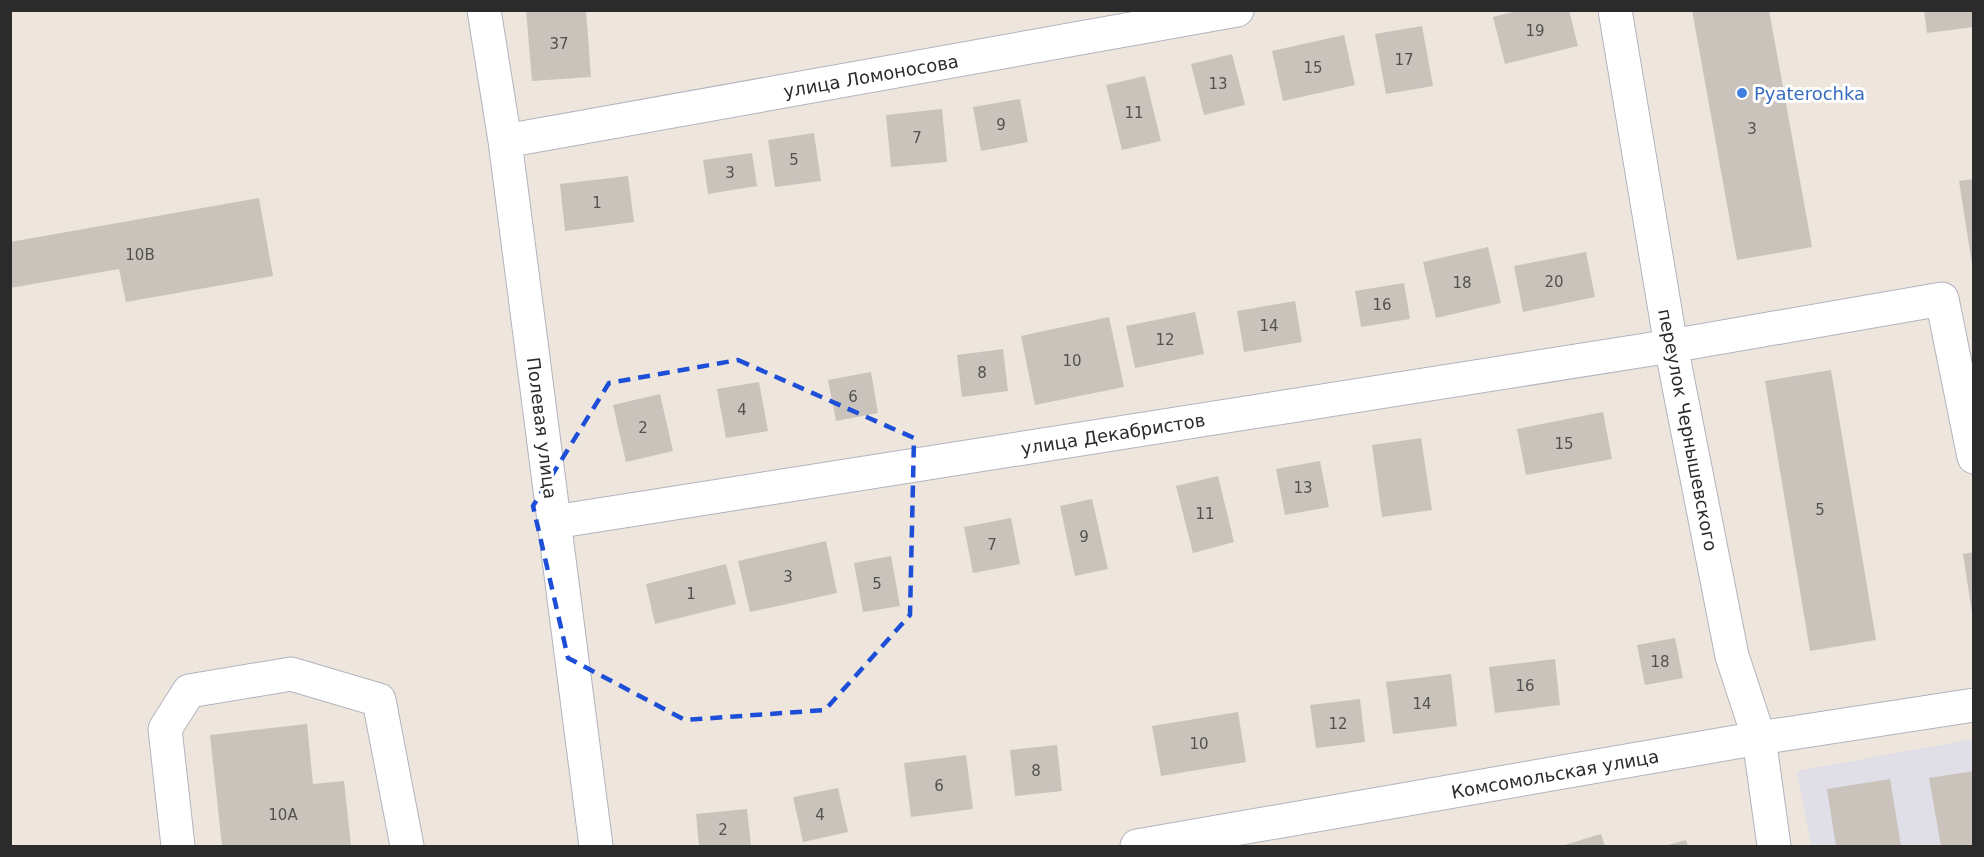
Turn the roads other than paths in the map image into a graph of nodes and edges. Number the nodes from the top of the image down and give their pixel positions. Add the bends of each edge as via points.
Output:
1 (484, 10) edge
2 (1237, 10) edge
3 (1615, 10) edge
4 (505, 141) junction
5 (1671, 346) junction
6 (1974, 457) edge
7 (554, 522) junction
8 (1974, 705) edge
9 (1759, 738) junction
10 (178, 846) edge
11 (407, 846) edge
12 (596, 846) edge
13 (1137, 846) edge
14 (1774, 846) edge

1 - 4 street, Полевая улица
2 - 4 street, улица Ломоносова
3 - 5 street, переулок Чернышевского
4 - 7 street, Полевая улица
5 - 6 street, улица Декабристов via 1942,299
5 - 7 street, улица Декабристов
5 - 9 street, переулок Чернышевского via 1732,656
7 - 12 street, Полевая улица
8 - 9 street, Комсомольская улица
9 - 13 street, Комсомольская улица
9 - 14 street, переулок Чернышевского
10 - 11 street via 165,729 189,691 291,674 379,700

